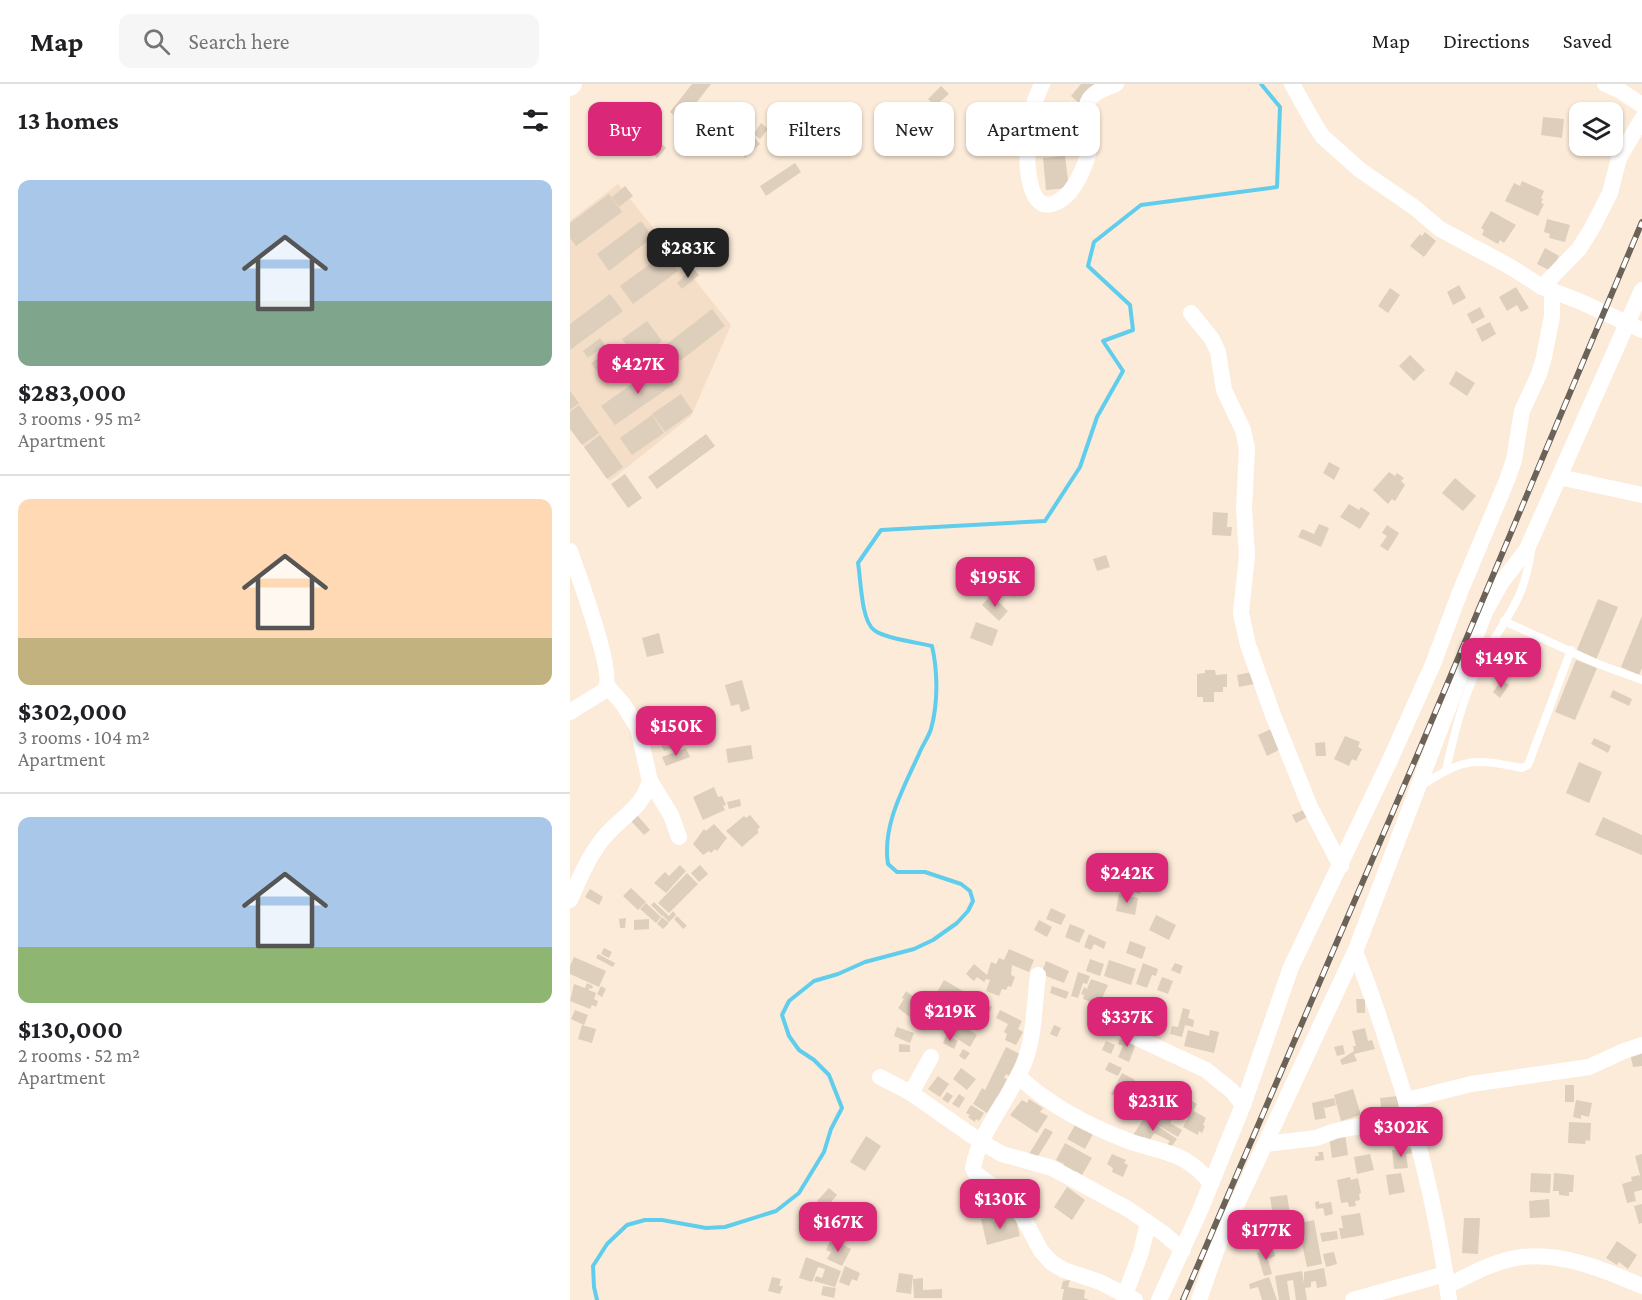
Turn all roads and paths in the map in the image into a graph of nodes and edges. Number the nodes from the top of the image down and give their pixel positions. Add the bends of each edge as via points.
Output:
1 (1042, 84) edge
2 (1116, 84) edge
3 (1292, 84) edge
4 (1605, 84) edge
5 (1642, 105) edge
6 (1642, 119) edge
7 (1547, 289) junction
8 (1642, 290) edge
9 (1191, 313) dead end
10 (1635, 327) edge
11 (1559, 477) junction
12 (1642, 495) edge
13 (1533, 535) junction
14 (570, 551) edge
15 (1504, 621) junction
16 (1571, 650) junction
17 (1642, 680) edge
18 (608, 687) junction
19 (570, 712) edge
20 (1446, 770) junction
21 (650, 781) junction
22 (1419, 786) junction
23 (679, 837) dead end
24 (1341, 866) junction
25 (570, 900) edge
26 (1355, 952) junction
27 (1038, 975) dead end
28 (1103, 1022) dead end
29 (1642, 1045) edge
30 (931, 1057) dead end
31 (1018, 1076) junction
32 (880, 1077) dead end
33 (911, 1093) junction
34 (1407, 1100) junction
35 (1243, 1105) junction
36 (1414, 1121) junction
37 (981, 1142) junction
38 (1266, 1144) junction
39 (1211, 1183) junction
40 (1148, 1223) junction
41 (1183, 1250) junction
42 (1642, 1286) edge
43 (1447, 1287) edge
44 (1130, 1297) edge
45 (1159, 1300) edge
46 (1199, 1300) edge
47 (1353, 1300) edge

1 - 2 street via 1028,125 1029,172 1035,199 1048,205 1068,194 1088,158 1089,99
3 - 7 street via 1323,137 1360,170 1440,229
4 - 5 street
6 - 7 street via 1619,158 1610,193 1592,228
7 - 10 street
7 - 24 street via 1551,316 1544,357 1522,411 1507,480 1433,664
8 - 10 street
9 - 24 street via 1218,352 1224,390 1247,448 1247,555 1242,613 1245,634 1269,707 1310,807
10 - 11 street
11 - 12 street
11 - 13 street
13 - 15 lane via 1525,581
13 - 22 street via 1491,599
14 - 18 street via 602,649
15 - 16 lane
15 - 20 lane via 1469,686
16 - 17 lane
16 - 20 lane via 1528,765 1522,768 1470,762
18 - 19 street
18 - 21 street via 638,728
20 - 22 lane
21 - 23 street via 671,815
21 - 25 street via 639,804 606,836 587,863
22 - 26 street
24 - 35 street via 1291,967
26 - 34 street
26 - 38 street
27 - 31 street via 1026,1060
28 - 35 street via 1206,1070 1233,1090
29 - 34 street via 1589,1067 1471,1084
30 - 33 street
31 - 37 street
31 - 39 street via 1037,1094 1104,1131 1185,1159
32 - 33 street
33 - 37 street
34 - 36 street
35 - 39 street
36 - 38 street via 1354,1126 1316,1138
36 - 43 street via 1431,1189
37 - 40 street via 1002,1154 1052,1168
37 - 44 street via 973,1168 976,1174 1010,1199 1052,1263
38 - 46 street via 1220,1240
39 - 41 street
40 - 41 street
40 - 44 street
41 - 45 street
42 - 43 street via 1572,1262 1536,1257 1516,1258
43 - 47 street

